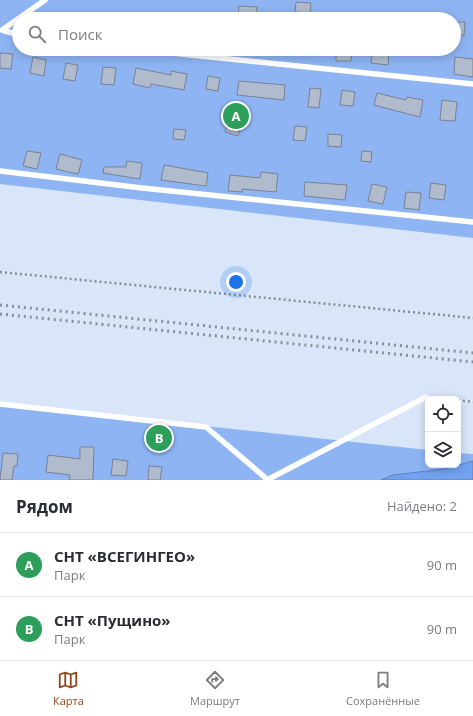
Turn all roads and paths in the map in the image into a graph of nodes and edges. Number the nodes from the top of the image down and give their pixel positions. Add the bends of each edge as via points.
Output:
1 (45, 0) edge
2 (27, 12) edge
3 (12, 22) edge
4 (1, 30) edge
5 (12, 33) edge
6 (201, 56) edge
7 (473, 84) edge
8 (0, 171) edge
9 (473, 222) edge
10 (0, 272) edge
11 (473, 318) edge
12 (425, 398) edge
13 (461, 400) edge
14 (473, 402) edge
15 (0, 404) edge
16 (268, 480) edge

1 - 2 lane
3 - 4 lane
4 - 5 lane
6 - 7 lane
8 - 9 lane
10 - 11 path
12 - 16 lane
13 - 14 path
15 - 16 lane via 206,427

